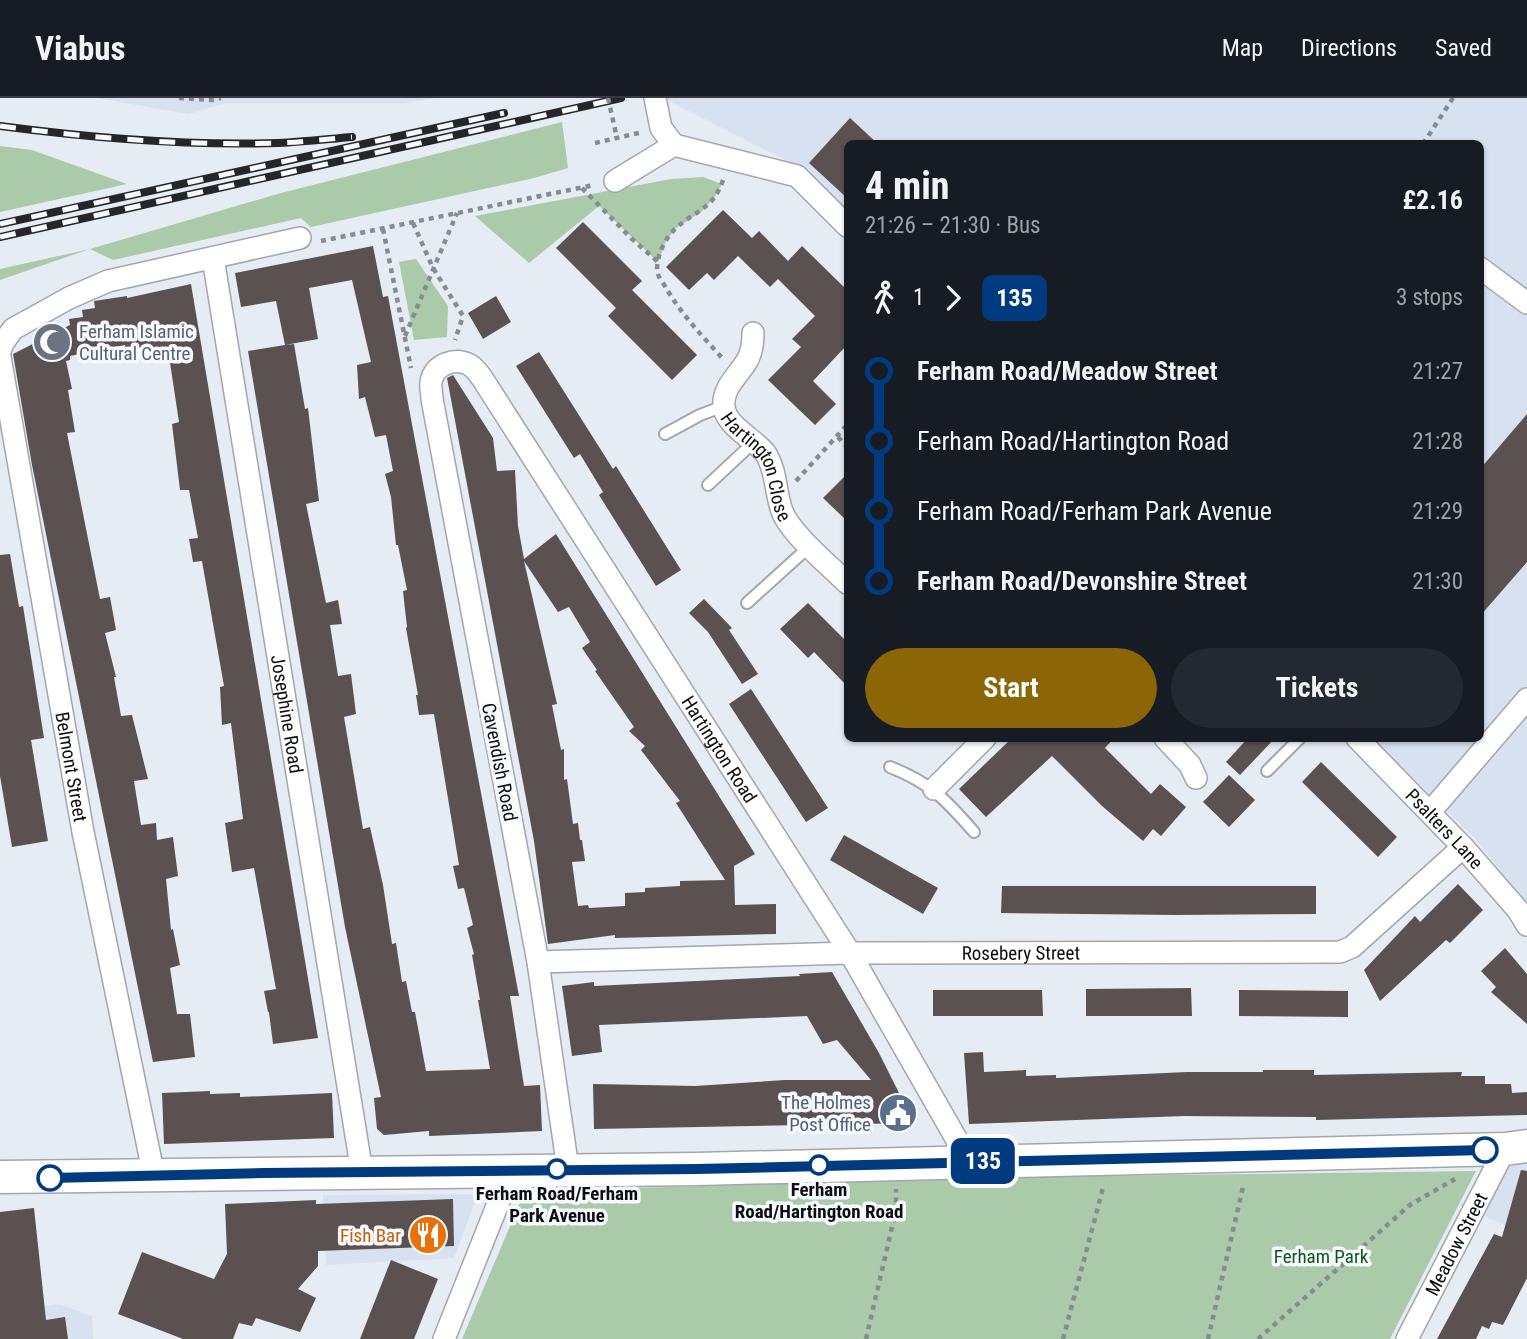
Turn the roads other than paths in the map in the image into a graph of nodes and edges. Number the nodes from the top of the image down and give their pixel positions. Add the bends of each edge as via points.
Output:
1 (655, 98) edge
2 (674, 145) junction
3 (615, 181) road end
4 (844, 223) edge
5 (299, 238) road end
6 (213, 257) junction
7 (1484, 271) edge
8 (1527, 303) edge
9 (753, 332) dead end
10 (0, 351) edge
11 (0, 357) edge
12 (431, 382) joint
13 (724, 406) junction
14 (665, 434) dead end
15 (755, 441) junction
16 (708, 485) dead end
17 (810, 546) junction
18 (844, 580) edge
19 (747, 603) dead end
20 (1527, 699) edge
21 (981, 742) edge
22 (1169, 742) edge
23 (1296, 742) edge
24 (1361, 742) edge
25 (890, 767) dead end
26 (1267, 771) dead end
27 (1196, 778) dead end
28 (934, 789) junction
29 (1430, 812) junction
30 (974, 832) dead end
31 (1463, 847) junction
32 (1527, 925) edge
33 (850, 953) junction
34 (538, 962) junction
35 (1516, 1148) edge
36 (969, 1161) junction
37 (568, 1169) junction
38 (511, 1171) junction
39 (362, 1172) junction
40 (0, 1177) edge
41 (154, 1177) junction
42 (444, 1339) edge
43 (1407, 1339) edge

1 - 2 street via 661,128
2 - 3 street
2 - 4 street via 797,176
5 - 6 street
6 - 10 street via 98,285 13,329
6 - 39 street, Josephine Road
7 - 8 street
9 - 13 street, Hartington Close via 748,358 726,392
11 - 41 street, Belmont Street via 83,832
12 - 33 street, Hartington Road via 447,362 473,366 482,378
12 - 34 street, Cavendish Road
13 - 14 lane
13 - 15 street, Hartington Close via 727,416
15 - 16 lane
15 - 17 street, Hartington Close via 773,469 782,511
17 - 18 street, Hartington Close
17 - 19 lane
20 - 29 street
21 - 28 street
22 - 27 street via 1191,765
23 - 26 lane
24 - 29 street, Psalters Lane
25 - 28 lane
28 - 30 lane
29 - 31 street, Psalters Lane
31 - 32 street, Psalters Lane
31 - 33 street, Rosebery Street via 1352,947 1340,952
33 - 34 street, Rosebery Street
33 - 36 street, Hartington Road
34 - 37 street, Cavendish Road
35 - 36 street
35 - 43 street, Meadow Street
36 - 37 street
37 - 38 street
38 - 39 street
38 - 42 street
39 - 41 street
40 - 41 street

